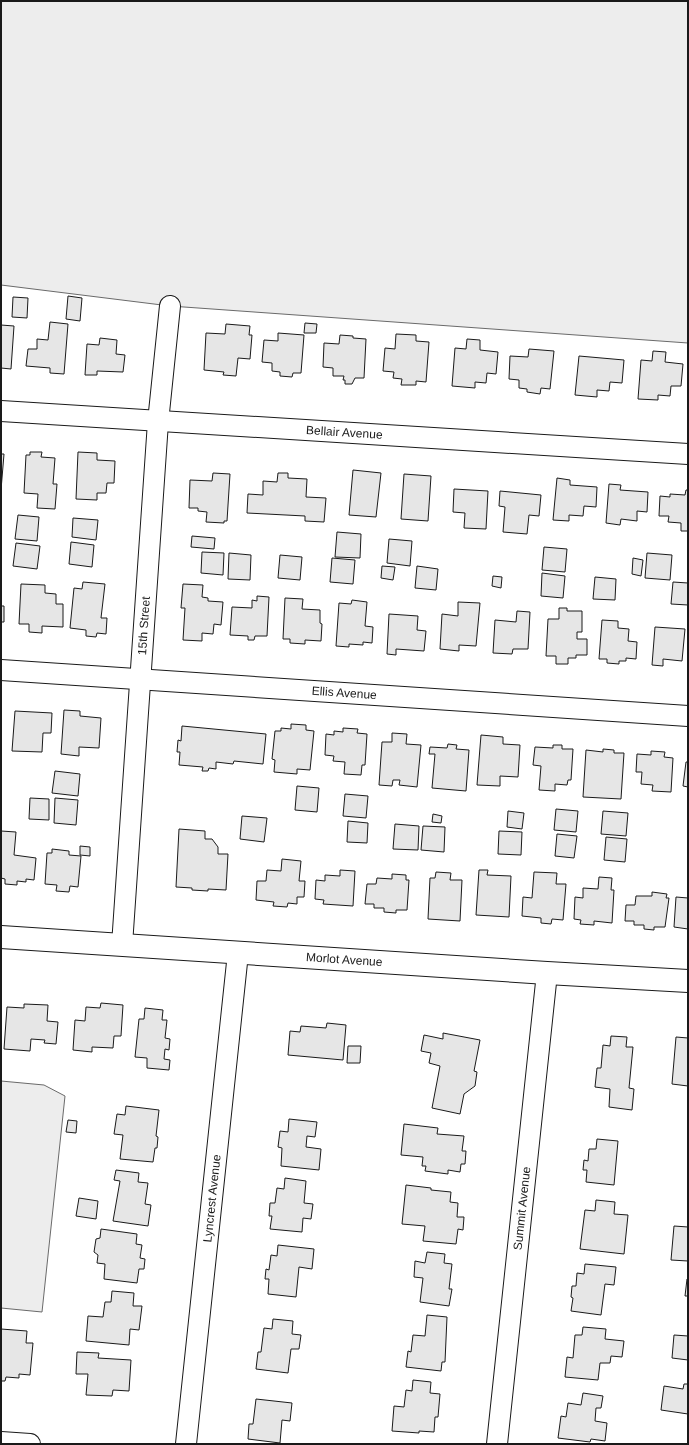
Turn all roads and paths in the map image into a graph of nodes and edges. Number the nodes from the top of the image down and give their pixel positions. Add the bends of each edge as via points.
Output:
1 (170, 306) dead end
2 (1, 411) edge
3 (158, 422) junction
4 (688, 454) edge
5 (1, 670) edge
6 (141, 679) junction
7 (688, 716) edge
8 (1, 937) edge
9 (122, 945) junction
10 (238, 953) junction
11 (547, 973) junction
12 (688, 981) edge
13 (1, 1442) edge
14 (30, 1444) edge
15 (186, 1444) edge
16 (497, 1444) edge

1 - 3 street, 15th Street
2 - 3 street, Bellair Avenue
3 - 4 street, Bellair Avenue
3 - 6 street, 15th Street
5 - 6 street, Ellis Avenue
6 - 7 street, Ellis Avenue
6 - 9 street, 15th Street
8 - 9 street, Morlot Avenue
9 - 10 street, Morlot Avenue
10 - 11 street, Morlot Avenue
10 - 15 street, Lyncrest Avenue
11 - 12 street, Morlot Avenue
11 - 16 street, Summit Avenue
13 - 14 street

